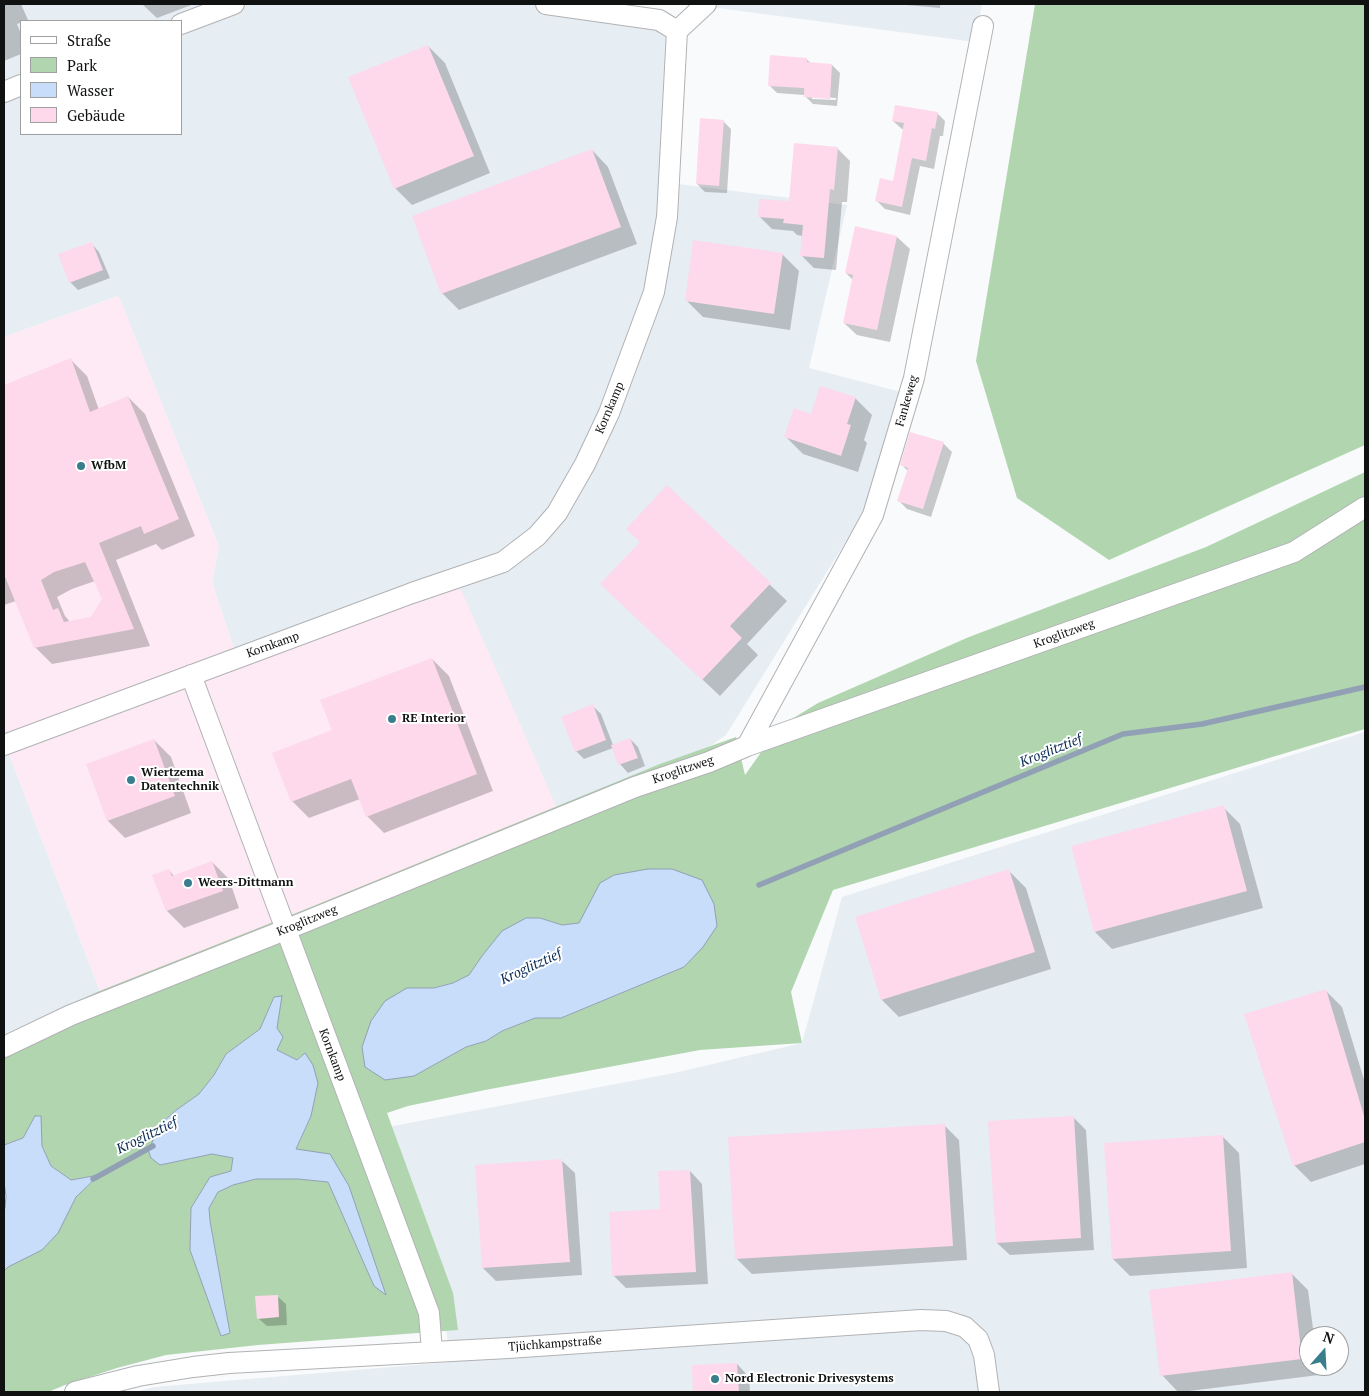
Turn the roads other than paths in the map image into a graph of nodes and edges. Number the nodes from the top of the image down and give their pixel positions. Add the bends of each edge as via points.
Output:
1 (234, 4) edge
2 (546, 4) edge
3 (706, 4) edge
4 (182, 24) edge
5 (983, 26) dead end
6 (677, 31) junction
7 (20, 85) edge
8 (4, 92) edge
9 (1365, 507) edge
10 (191, 675) junction
11 (4, 745) edge
12 (747, 746) junction
13 (285, 930) junction
14 (4, 1047) edge
15 (432, 1352) junction
16 (75, 1392) edge
17 (990, 1392) edge

1 - 4 street
2 - 6 street via 659,20
3 - 6 street
5 - 12 street, Fankeweg via 914,378 873,515
6 - 10 street, Kornkamp via 668,217 654,292 609,413 557,513 537,536 503,562
7 - 8 street
9 - 12 street, Kroglitzweg via 1294,552
10 - 11 street, Kornkamp
10 - 13 street, Kornkamp
12 - 13 street, Kroglitzweg via 634,786
13 - 14 street, Kroglitzweg via 71,1015
13 - 15 street, Kornkamp via 428,1313
15 - 16 street, Tjüchkampstraße via 193,1367 138,1376
15 - 17 street, Tjüchkampstraße via 920,1320 946,1321 965,1328 978,1338

